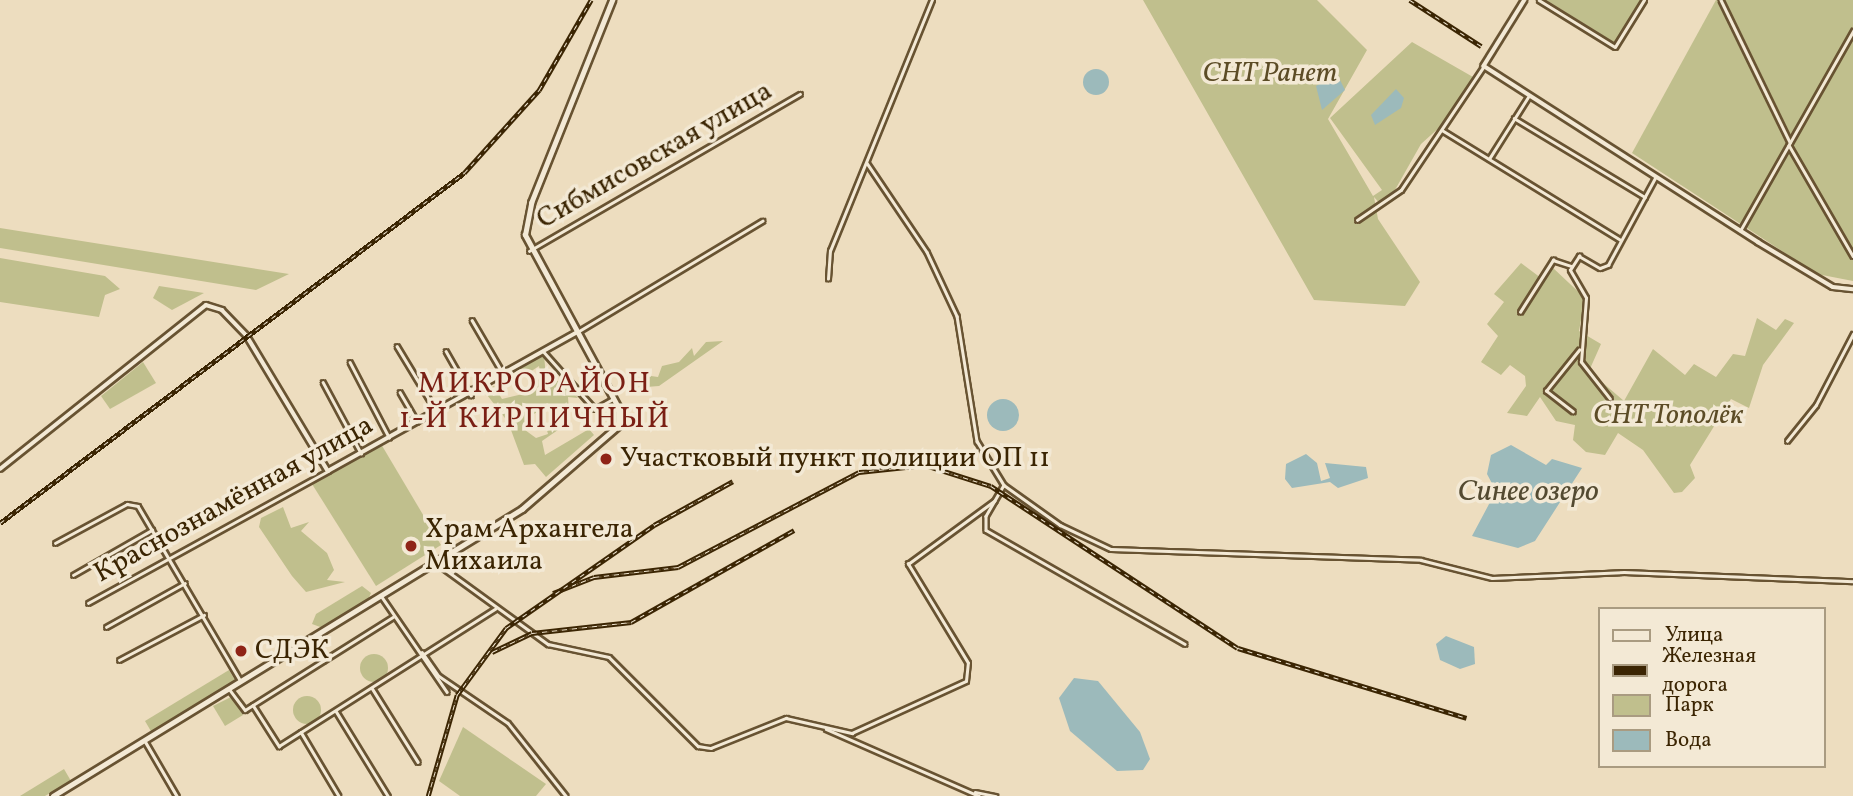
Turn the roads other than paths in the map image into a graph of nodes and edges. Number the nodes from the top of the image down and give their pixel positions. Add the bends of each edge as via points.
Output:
1 (612, 0) edge
2 (932, 0) edge
3 (1525, 0) edge
4 (1539, 0) edge
5 (1644, 0) edge
6 (1721, 0) edge
7 (1853, 31) edge
8 (1484, 66) junction
9 (800, 94) dead end
10 (1528, 97) junction
11 (1514, 118) junction
12 (1442, 130) junction
13 (1790, 144) junction
14 (1489, 159) junction
15 (867, 163) junction
16 (1655, 178) junction
17 (1645, 197) junction
18 (1357, 220) dead end
19 (762, 221) dead end
20 (1740, 231) junction
21 (1622, 240) junction
22 (529, 251) junction
23 (1853, 256) edge
24 (1572, 266) junction
25 (828, 279) dead end
26 (1852, 290) edge
27 (1520, 312) dead end
28 (472, 320) dead end
29 (576, 333) junction
30 (1853, 334) edge
31 (397, 346) dead end
32 (1579, 349) junction
33 (446, 351) dead end
34 (544, 352) junction
35 (350, 362) dead end
36 (504, 375) junction
37 (323, 382) dead end
38 (400, 392) dead end
39 (471, 395) junction
40 (613, 399) junction
41 (1610, 399) dead end
42 (437, 412) junction
43 (1573, 412) dead end
44 (417, 421) junction
45 (389, 437) junction
46 (1787, 441) dead end
47 (361, 453) junction
48 (0, 469) edge
49 (328, 471) junction
50 (1004, 485) junction
51 (994, 501) junction
52 (153, 530) junction
53 (55, 543) dead end
54 (170, 556) junction
55 (435, 562) junction
56 (73, 575) dead end
57 (1853, 581) edge
58 (185, 583) junction
59 (382, 596) junction
60 (88, 603) dead end
61 (496, 608) junction
62 (204, 615) junction
63 (394, 616) junction
64 (106, 627) dead end
65 (316, 638) junction
66 (1185, 644) dead end
67 (422, 652) junction
68 (419, 657) junction
69 (119, 660) dead end
70 (323, 661) junction
71 (242, 682) junction
72 (372, 688) junction
73 (230, 690) junction
74 (447, 692) dead end
75 (253, 705) junction
76 (336, 711) junction
77 (825, 728) junction
78 (301, 732) junction
79 (145, 741) junction
80 (418, 762) dead end
81 (974, 792) junction
82 (53, 796) edge
83 (177, 796) edge
84 (339, 796) edge
85 (388, 796) edge
86 (566, 796) edge
87 (979, 796) edge
88 (996, 796) edge

1 - 22 main road via 531,203 525,227
2 - 15 street
3 - 8 street
4 - 5 street via 1615,47
6 - 13 street
7 - 13 street
8 - 10 street
8 - 12 street
9 - 22 street, Сибмисовская улица
10 - 11 street
10 - 16 street
11 - 14 street
11 - 17 street
12 - 14 street
12 - 18 street via 1392,201
13 - 20 street
13 - 23 street
14 - 21 street
15 - 25 street via 830,251
15 - 50 street via 949,293 977,441
16 - 17 street
16 - 20 street
17 - 21 street
19 - 29 street, Краснознамённая улица
20 - 26 street via 1833,287
21 - 24 street via 1606,267 1581,256
22 - 29 main road
24 - 27 street via 1553,260
24 - 32 street via 1570,277 1586,298
28 - 36 street
29 - 34 street, Краснознамённая улица
29 - 40 main road
30 - 46 street via 1816,405
31 - 42 street
32 - 41 street via 1589,379
32 - 43 street via 1546,391
33 - 39 street
34 - 36 street, Краснознамённая улица
34 - 40 street via 595,409
35 - 45 street
36 - 39 street, Краснознамённая улица
37 - 47 street
38 - 44 street
39 - 42 street, Краснознамённая улица
40 - 55 main road via 620,420 530,504
42 - 44 street, Краснознамённая улица
44 - 45 street, Краснознамённая улица
45 - 47 street, Краснознамённая улица
47 - 49 street, Краснознамённая улица
48 - 49 street via 206,305 216,306 242,330 283,388
49 - 54 street, Краснознамённая улица
50 - 51 street
50 - 57 street via 1060,525 1111,549 1421,560 1492,578 1623,572
51 - 66 street via 984,524 992,536
51 - 77 street via 908,564 968,663 966,681 863,730
52 - 53 street via 138,506 127,504
52 - 54 street
52 - 56 street
54 - 58 street
54 - 60 street, Краснознамённая улица
55 - 59 main road
55 - 61 street
58 - 62 street
58 - 64 street
59 - 63 street
59 - 65 main road
61 - 67 street
61 - 77 street via 548,644 609,657 698,746 711,748 776,721
62 - 69 street
62 - 71 street
63 - 68 street
63 - 70 street
65 - 70 street
65 - 71 main road
67 - 68 street
67 - 86 street via 439,677 508,723
68 - 72 street
68 - 74 street
70 - 75 street
71 - 73 main road
72 - 76 street
72 - 80 street
73 - 75 street via 245,710
73 - 79 main road
75 - 78 street via 279,746
76 - 78 street
76 - 85 street
77 - 81 street
78 - 84 street
79 - 82 main road
79 - 83 street
81 - 87 street
81 - 88 street

